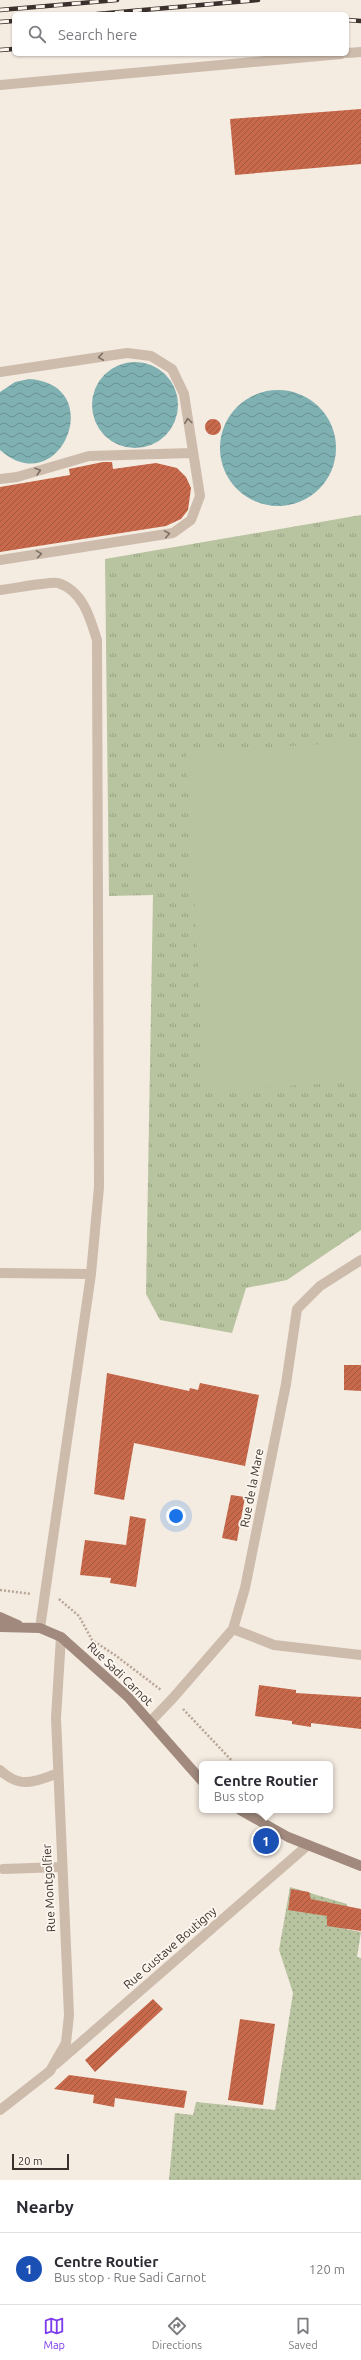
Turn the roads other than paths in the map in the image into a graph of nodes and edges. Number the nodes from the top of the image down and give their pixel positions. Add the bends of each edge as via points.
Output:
1 (361, 52) edge
2 (349, 54) edge
3 (319, 56) edge
4 (0, 85) edge
5 (0, 372) edge
6 (192, 453) junction
7 (0, 479) edge
8 (0, 560) edge
9 (0, 590) edge
10 (361, 1260) edge
11 (0, 1273) edge
12 (91, 1274) junction
13 (0, 1617) edge
14 (0, 1627) edge
15 (22, 1627) junction
16 (40, 1628) junction
17 (233, 1630) junction
18 (61, 1637) junction
19 (361, 1655) edge
20 (150, 1722) junction
21 (0, 1770) edge
22 (58, 1773) junction
23 (199, 1778) edge
24 (245, 1813) edge
25 (308, 1845) junction
26 (361, 1866) edge
27 (61, 1867) junction
28 (3, 1869) dead end
29 (50, 2071) junction
30 (0, 2110) edge

1 - 2 street
3 - 4 street
6 -> 5 street via 184,394 172,369 151,356 127,353
7 -> 6 street via 17,477 89,456
8 -> 6 street via 173,533 191,520 200,496
9 - 12 street via 57,582 76,593 88,613 97,640 99,1187
10 - 17 street, Rue de la Mare via 320,1286 297,1309 286,1384 245,1588
11 - 12 street
12 - 16 street via 42,1595
13 - 15 street, Rue Sadi Carnot
14 - 15 street, Rue Sadi Carnot
15 - 16 street, Rue Sadi Carnot
16 - 18 street, Rue Sadi Carnot
17 - 19 street via 274,1645
17 - 20 street, Rue de la Mare
18 - 20 street, Rue Sadi Carnot via 128,1697
18 - 22 street, Rue Montgolfier via 56,1718
20 - 23 street, Rue Sadi Carnot
21 - 22 street via 10,1780 33,1783
22 - 27 street, Rue Montgolfier
24 - 25 street
25 - 26 street
25 - 29 street, Rue Gustave Boutigny
27 - 28 street
27 - 29 street, Rue Montgolfier via 69,2015 66,2043
29 - 30 street, Rue Montgolfier

